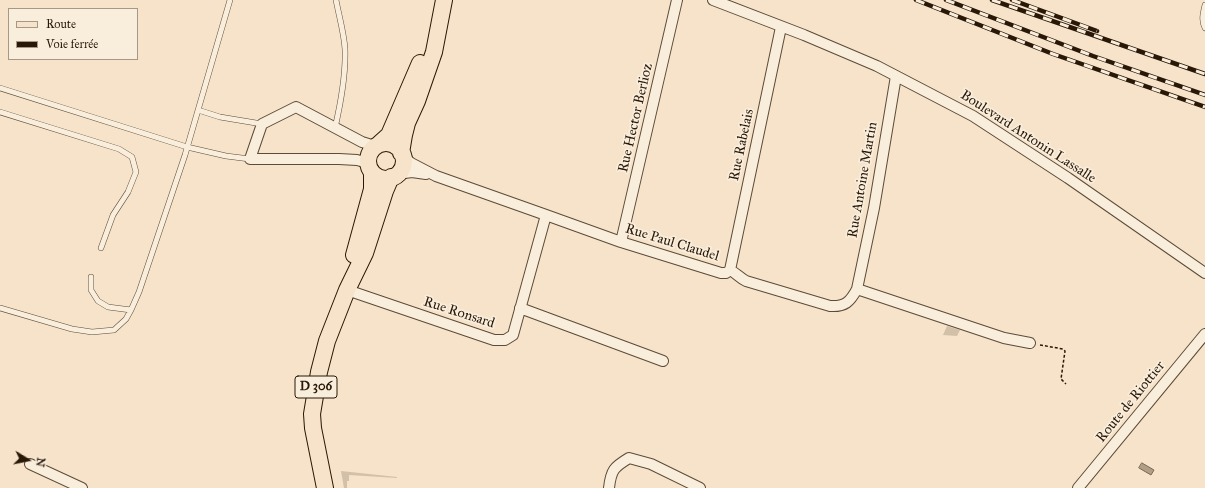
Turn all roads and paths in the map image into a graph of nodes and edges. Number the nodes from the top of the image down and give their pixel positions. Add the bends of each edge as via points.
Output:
1 (230, 0) edge
2 (336, 0) edge
3 (444, 0) edge
4 (677, 0) edge
5 (713, 0) edge
6 (1205, 5) edge
7 (440, 20) junction
8 (781, 27) junction
9 (1205, 28) edge
10 (896, 76) junction
11 (0, 88) edge
12 (198, 110) junction
13 (0, 112) edge
14 (262, 124) junction
15 (335, 128) junction
16 (377, 145) junction
17 (187, 147) junction
18 (402, 154) junction
19 (250, 159) junction
20 (370, 168) junction
21 (394, 176) junction
22 (436, 176) junction
23 (546, 215) junction
24 (621, 242) junction
25 (101, 248) dead end
26 (730, 270) junction
27 (1205, 273) edge
28 (91, 277) dead end
29 (857, 289) junction
30 (346, 290) junction
31 (0, 308) edge
32 (520, 308) junction
33 (131, 310) junction
34 (1205, 334) edge
35 (1030, 343) joint
36 (663, 361) dead end
37 (1066, 384) dead end
38 (30, 464) dead end
39 (82, 488) edge
40 (325, 488) edge
41 (609, 488) edge
42 (700, 488) edge
43 (1078, 488) edge

1 - 12 lane
2 - 15 lane via 345,47 342,96
3 - 7 main road
4 - 24 street, Rue Hector Berlioz
5 - 8 street, Boulevard Antonin Lassalle
6 - 9 lane via 1202,19
7 - 16 main road via 389,136
7 - 18 main road via 434,52 407,123
8 - 10 street, Boulevard Antonin Lassalle
8 - 26 street, Rue Rabelais
10 - 27 street, Boulevard Antonin Lassalle via 973,116
10 - 29 street, Rue Antoine Martin via 874,208
11 - 17 lane
12 - 14 lane via 220,117
12 - 17 lane
13 - 25 lane via 119,148 132,157 136,172 128,192 113,215
14 - 15 street via 296,107
14 - 19 street
15 - 16 street via 362,142
16 - 18 main road via 390,143 399,148
16 - 20 main road via 369,154
17 - 19 lane
17 - 33 lane
18 - 21 main road via 402,166
18 - 22 street, Rue Paul Claudel via 411,163
19 - 20 street via 357,160
20 - 21 main road via 381,178
20 - 30 main road, D 306 via 372,189
21 - 22 street, Rue Paul Claudel via 412,172
21 - 30 main road, D 306 via 385,191 365,253
22 - 23 street, Rue Paul Claudel
23 - 24 street, Rue Paul Claudel
23 - 32 street, Rue Ronsard
24 - 26 street, Rue Paul Claudel via 721,273
26 - 29 street, Rue Paul Claudel via 746,281 830,306 840,307 846,304
28 - 33 lane via 90,290 98,301 108,307
29 - 35 street via 1004,338
30 - 32 street, Rue Ronsard via 494,340 505,340 513,335
30 - 40 main road, D 306 via 327,342 312,414
31 - 33 lane via 72,329 92,332 114,330 126,319
32 - 36 street
34 - 43 street, Route de Riottier
35 - 37 path via 1065,351 1061,379
38 - 39 street
41 - 42 street via 610,478 617,465 629,458 651,464

